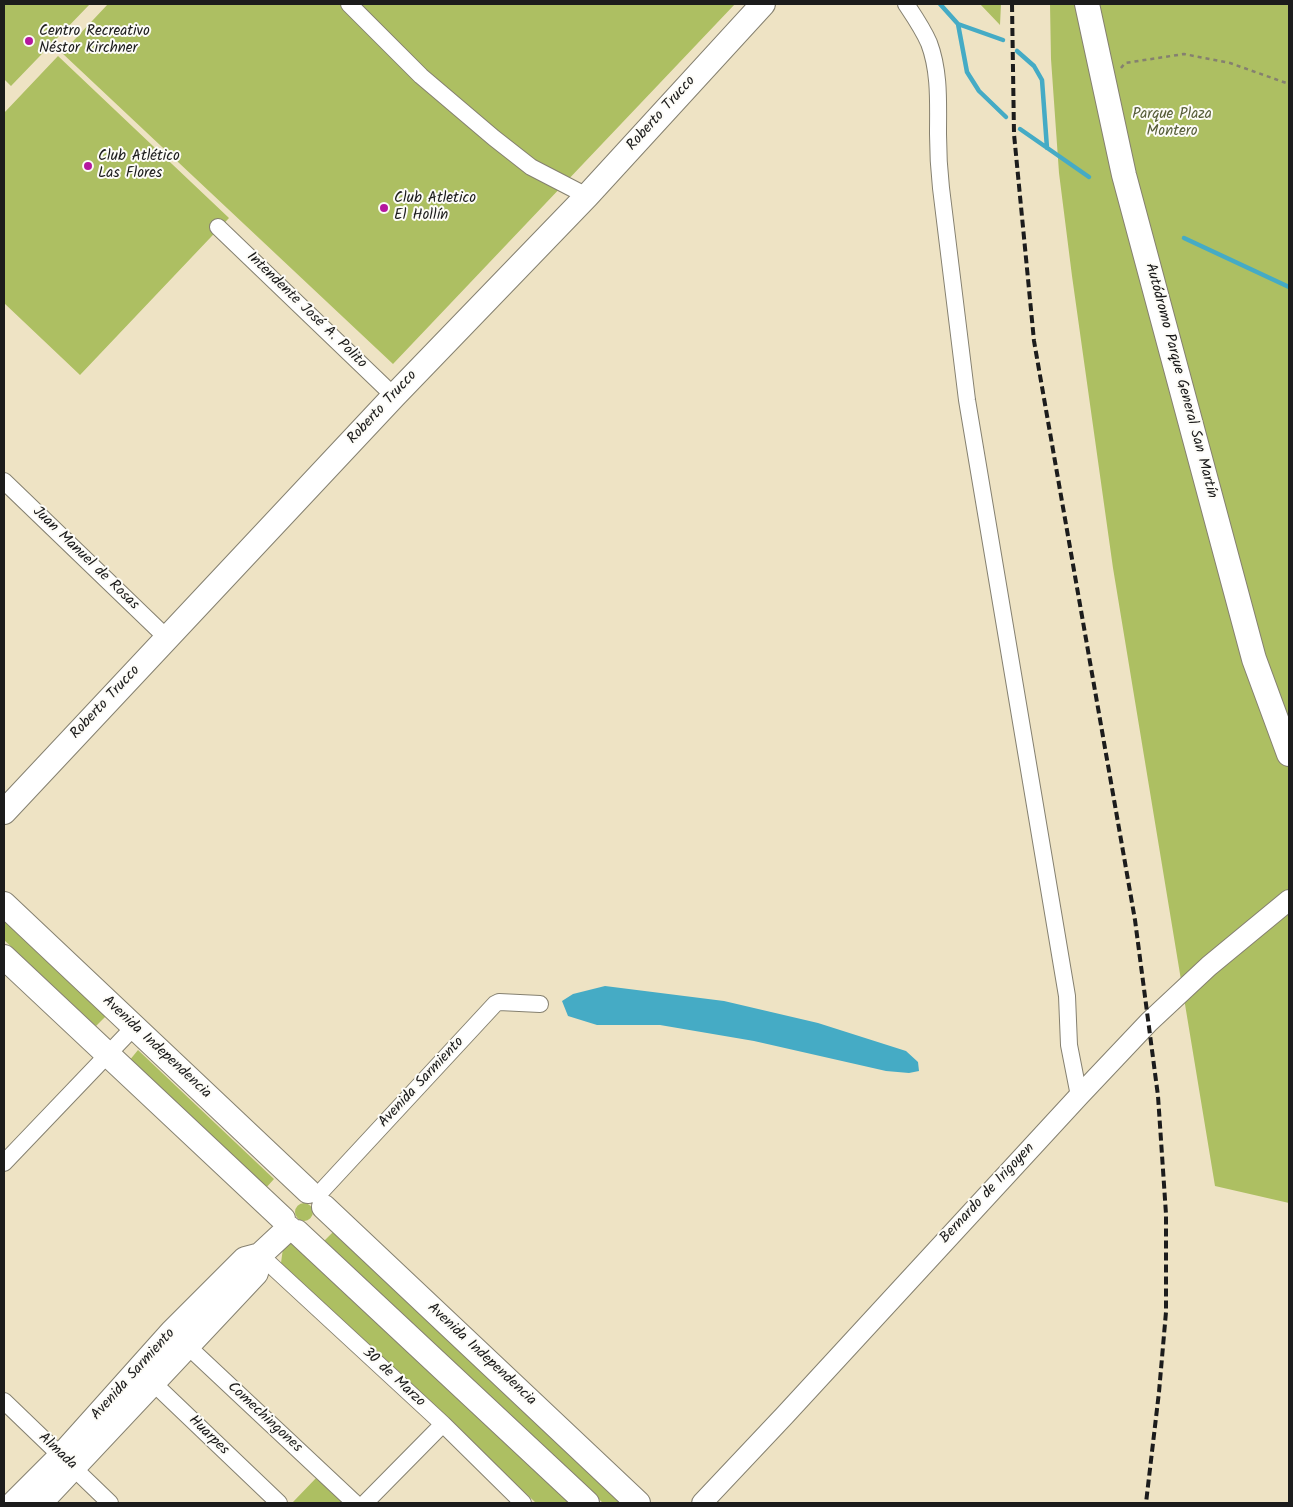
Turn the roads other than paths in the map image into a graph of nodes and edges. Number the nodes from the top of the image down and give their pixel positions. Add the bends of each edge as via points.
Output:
1 (349, 4) edge
2 (762, 4) edge
3 (906, 4) edge
4 (1087, 4) edge
5 (587, 196) junction
6 (218, 227) dead end
7 (394, 396) junction
8 (4, 481) edge
9 (167, 638) junction
10 (1289, 754) edge
11 (4, 812) edge
12 (1289, 900) edge
13 (4, 904) edge
14 (4, 957) edge
15 (540, 1004) dead end
16 (134, 1027) junction
17 (108, 1054) junction
18 (1079, 1096) junction
19 (4, 1163) edge
20 (316, 1198) junction
21 (290, 1226) junction
22 (260, 1256) junction
23 (179, 1339) junction
24 (145, 1376) junction
25 (4, 1401) edge
26 (443, 1424) junction
27 (67, 1462) junction
28 (14, 1503) edge
29 (40, 1503) edge
30 (110, 1503) edge
31 (278, 1503) edge
32 (355, 1503) edge
33 (365, 1503) edge
34 (523, 1503) edge
35 (587, 1503) edge
36 (638, 1503) edge
37 (702, 1503) edge

1 - 5 street via 421,76 494,138 531,167
2 - 5 main road, Roberto Trucco
3 - 18 street via 920,24 935,66 941,188 967,400 1067,996 1069,1045
4 - 10 main road, Autódromo Parque General San Martín via 1124,175 1254,660
5 - 7 main road, Roberto Trucco
6 - 7 street, Intendente José A. Polito
7 - 9 main road, Roberto Trucco
8 - 9 street, Juan Manuel de Rosas
9 - 11 main road, Roberto Trucco
12 - 18 street, Bernardo de Irigoyen via 1209,966 1149,1022
13 - 16 main road, Avenida Independencia
14 - 17 main road
15 - 20 street, Avenida Sarmiento via 495,1004
16 - 17 street
16 - 20 main road, Avenida Independencia
17 - 19 street
17 - 21 main road
18 - 37 street, Bernardo de Irigoyen
20 - 21 main road via 296,1192 286,1200 282,1211
20 - 21 main road via 323,1220 316,1229 305,1233
20 - 36 main road, Avenida Independencia
21 - 22 main road, Avenida Sarmiento
21 - 35 main road
22 - 23 main road, Avenida Sarmiento via 256,1273
22 - 26 street, 30 de Marzo
23 - 24 main road, Avenida Sarmiento
23 - 32 street, Comechingones
24 - 27 main road, Avenida Sarmiento
24 - 31 street, Huarpes
25 - 27 street, Almada
26 - 33 street
26 - 34 street, 30 de Marzo
27 - 28 main road, Avenida Sarmiento
27 - 29 main road, Avenida Sarmiento
27 - 30 street, Almada

